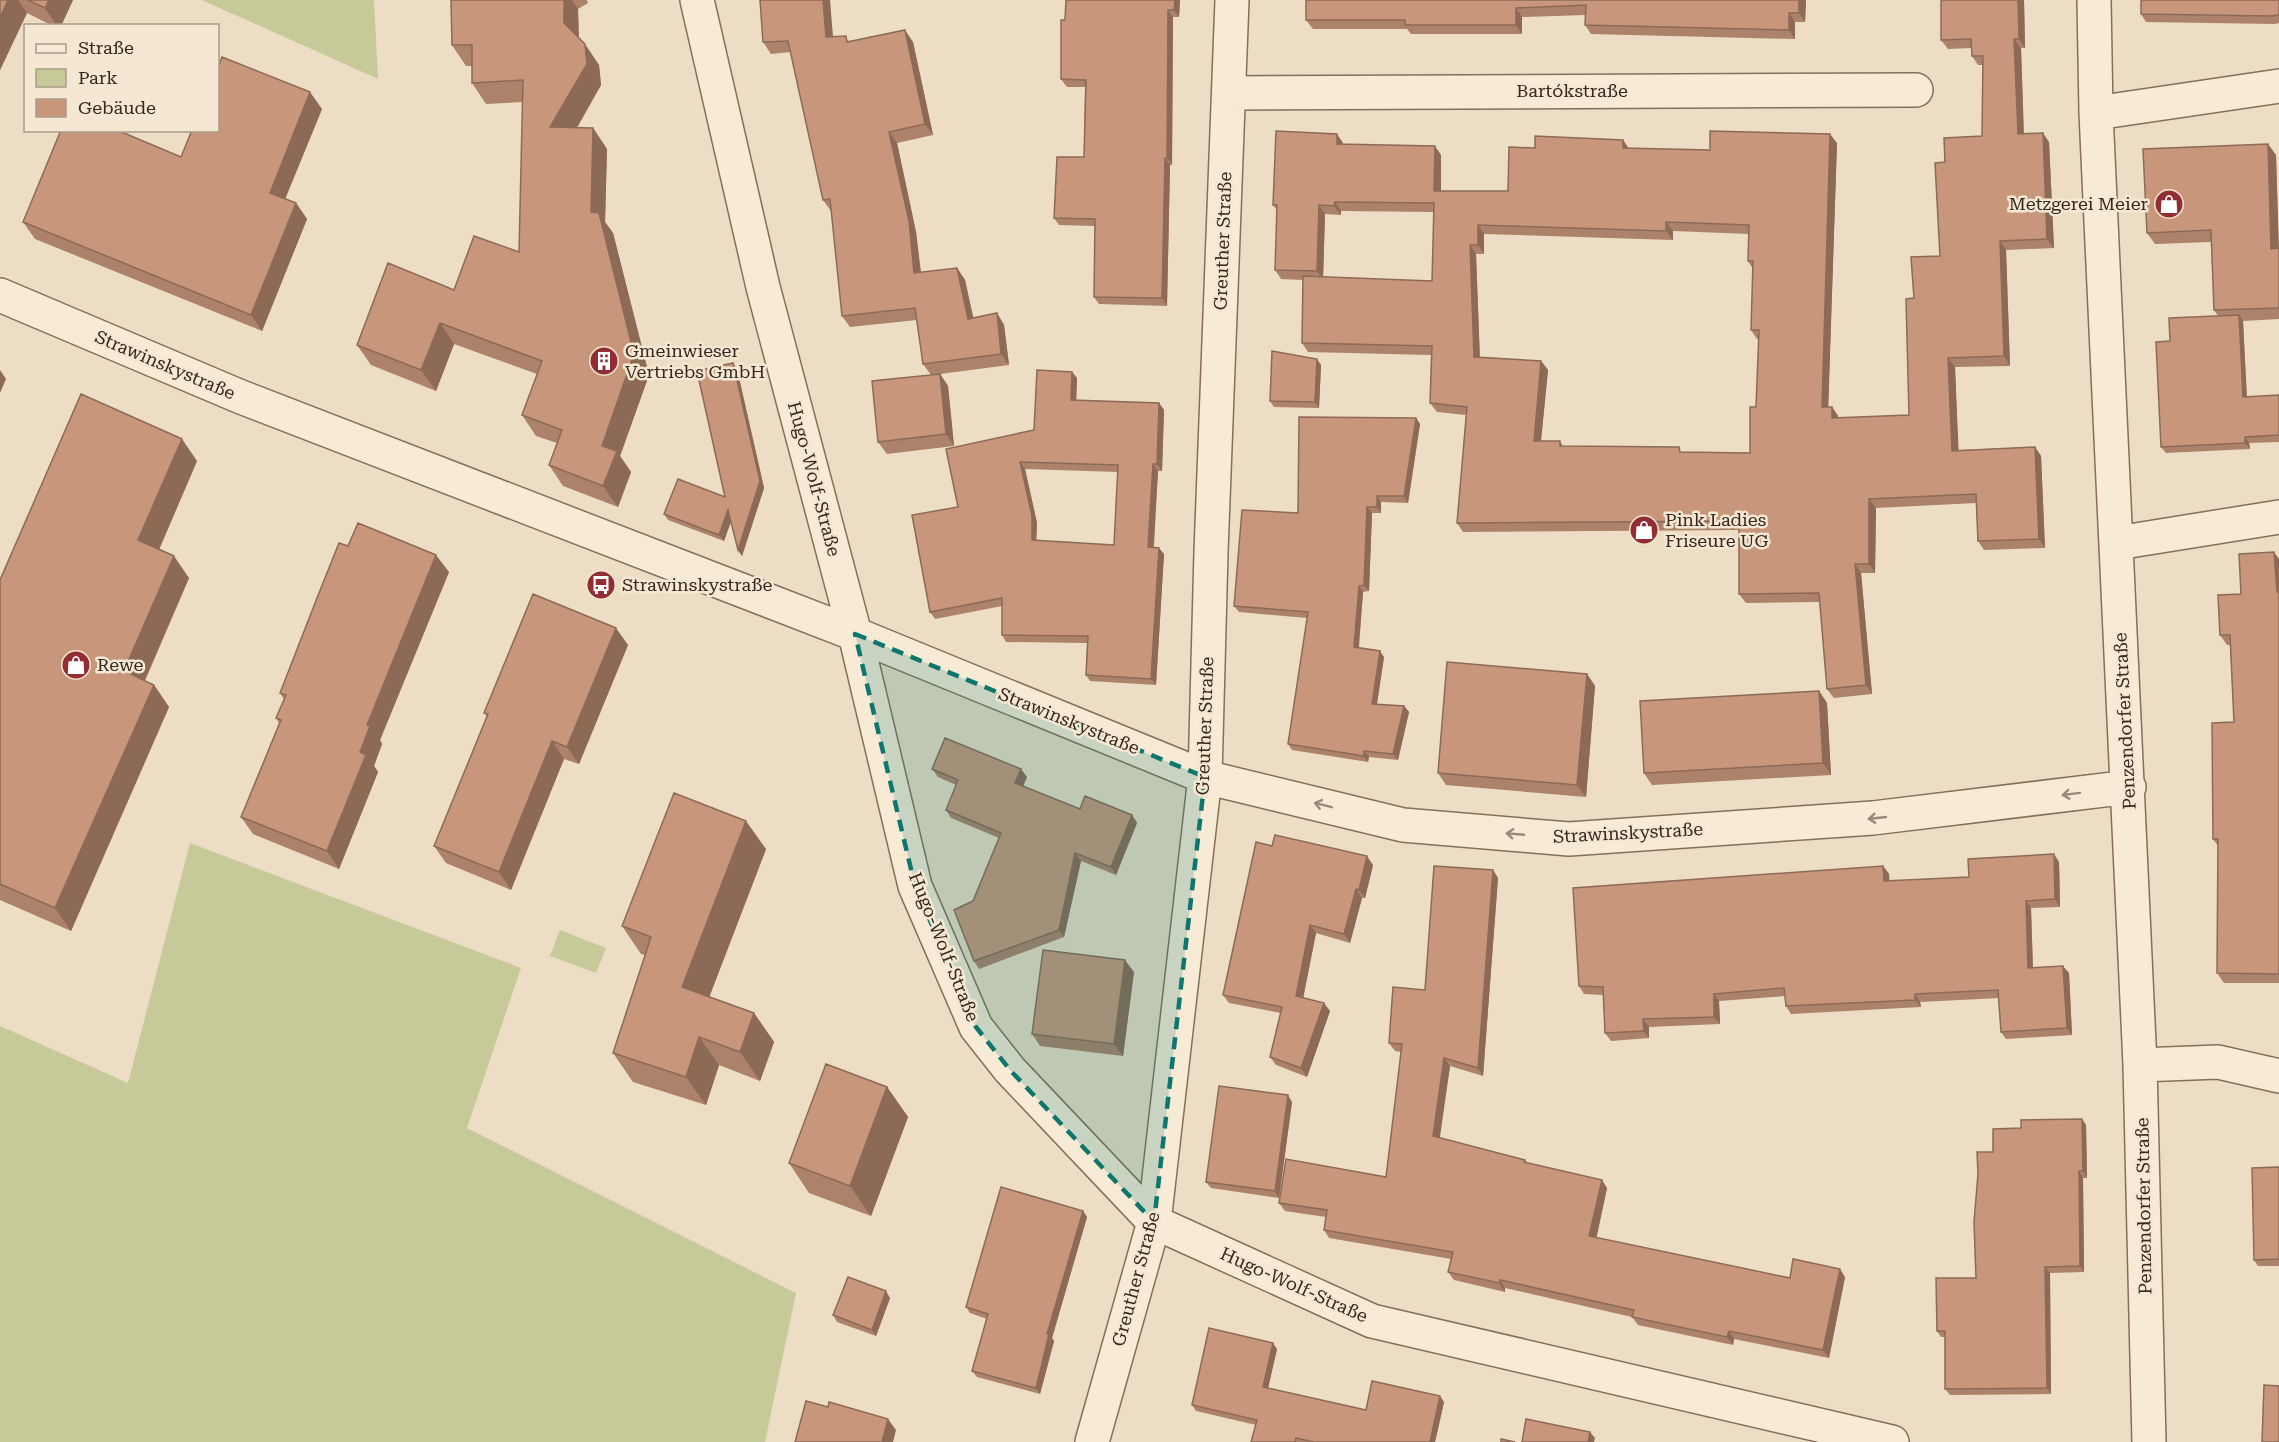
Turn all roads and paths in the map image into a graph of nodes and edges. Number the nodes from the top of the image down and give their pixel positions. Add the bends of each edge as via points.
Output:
1 (697, 0) edge
2 (1232, 0) edge
3 (2094, 0) edge
4 (2279, 86) edge
5 (1916, 90) dead end
6 (1229, 93) junction
7 (2096, 113) junction
8 (0, 295) edge
9 (2279, 517) edge
10 (2117, 543) junction
11 (855, 634) junction
12 (1205, 777) junction
13 (2129, 787) junction
14 (2140, 1065) junction
15 (2279, 1076) edge
16 (1154, 1222) junction
17 (1092, 1442) edge
18 (1892, 1442) edge
19 (2149, 1442) edge

1 - 11 street, Hugo-Wolf-Straße via 763,286
2 - 6 street, Greuther Straße
3 - 7 street, Penzendorfer Straße
4 - 7 street
5 - 6 street, Bartókstraße
6 - 12 street, Greuther Straße
7 - 10 street, Penzendorfer Straße
8 - 11 street, Strawinskystraße via 241,397
9 - 10 street
10 - 13 street, Penzendorfer Straße
11 - 12 street, Strawinskystraße
11 - 16 street, Hugo-Wolf-Straße via 915,886 975,1027 1010,1071
13 -> 12 street, Strawinskystraße via 1874,818 1569,839 1403,825
12 - 16 street, Greuther Straße
13 - 14 street, Penzendorfer Straße
14 - 15 street via 2218,1062
14 - 19 street, Penzendorfer Straße
16 - 17 street, Greuther Straße
16 - 18 street, Hugo-Wolf-Straße via 1372,1321

